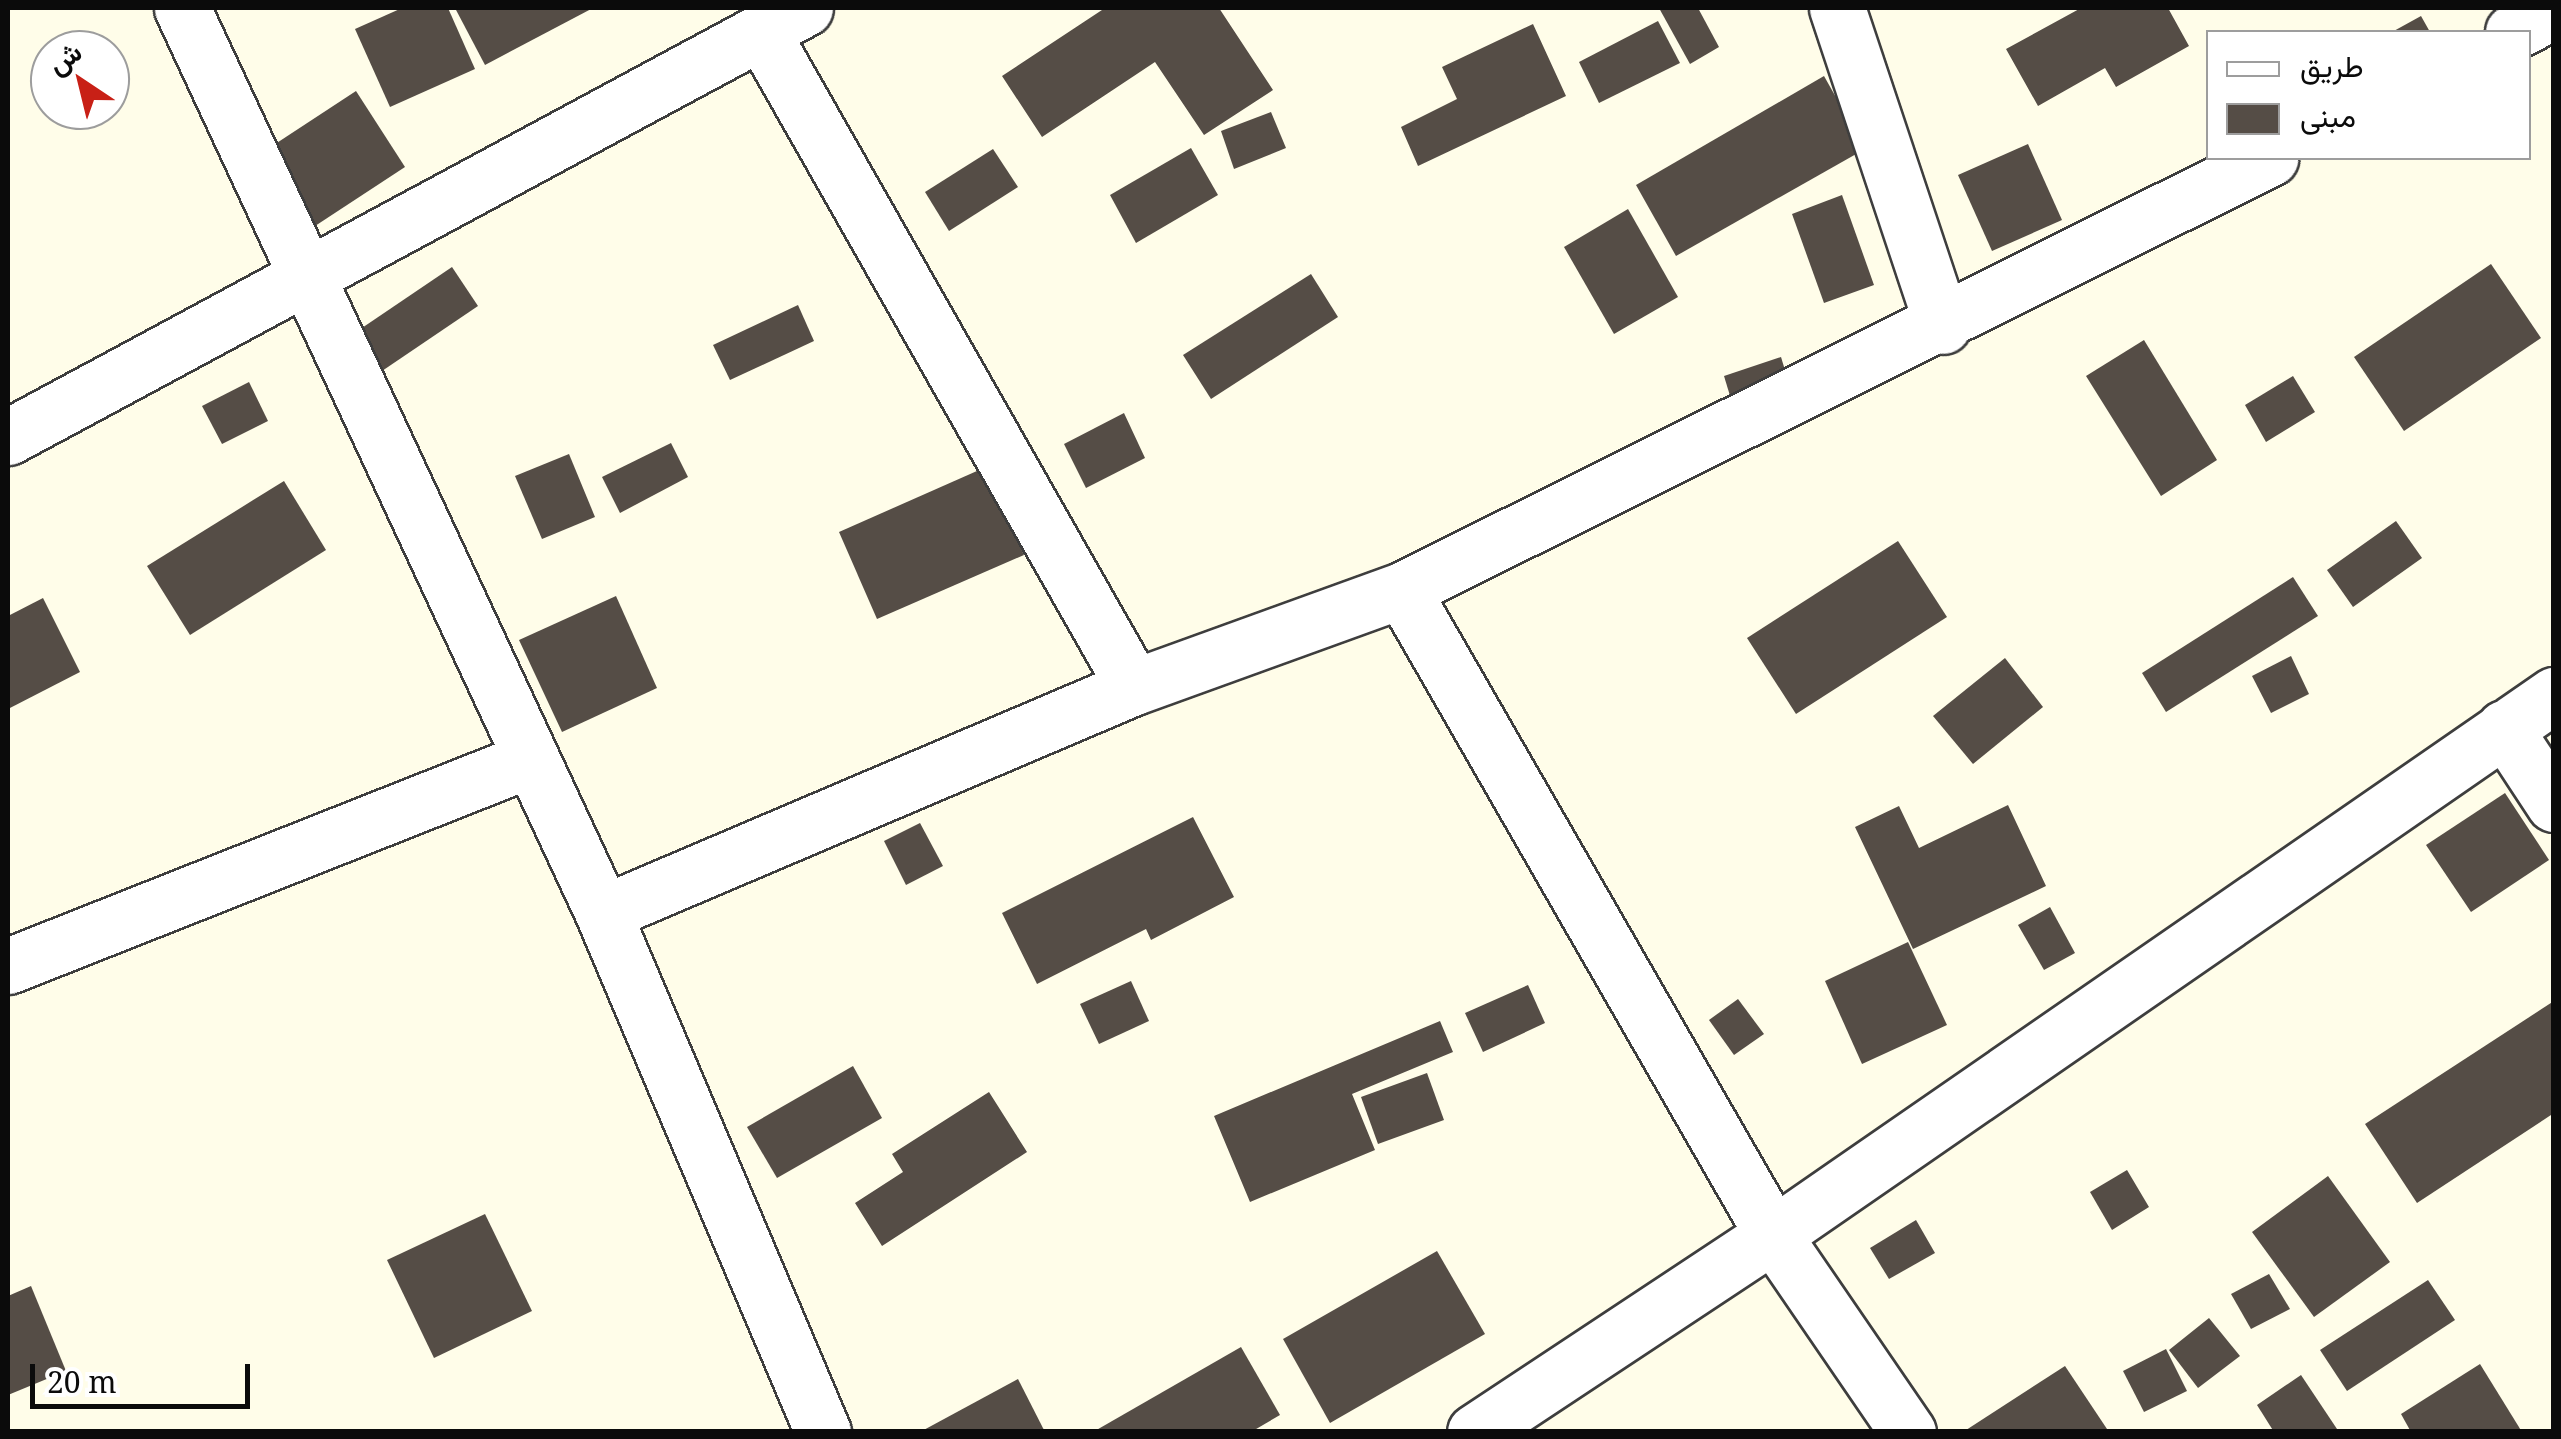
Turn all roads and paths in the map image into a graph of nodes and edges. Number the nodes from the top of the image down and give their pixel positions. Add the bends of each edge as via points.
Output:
1 (182, 8) edge
2 (1837, 8) edge
3 (2554, 12) edge
4 (784, 20) edge
5 (2516, 30) edge
6 (2266, 160) edge
7 (306, 279) junction
8 (1943, 326) junction
9 (8, 437) edge
10 (1402, 590) junction
11 (1134, 687) junction
12 (2554, 695) edge
13 (2504, 728) junction
14 (531, 759) junction
15 (2554, 804) edge
16 (603, 912) junction
17 (8, 966) edge
18 (1773, 1235) junction
19 (823, 1432) edge
20 (1475, 1432) edge
21 (1908, 1432) edge

1 - 7 street
2 - 8 street
3 - 5 street
4 - 7 street
4 - 11 street
6 - 8 street
7 - 9 street
7 - 14 street
8 - 10 street
10 - 11 street
10 - 18 street
11 - 16 street
12 - 13 street
13 - 15 street
13 - 18 street
14 - 16 street
14 - 17 street
16 - 19 street
18 - 20 street
18 - 21 street

